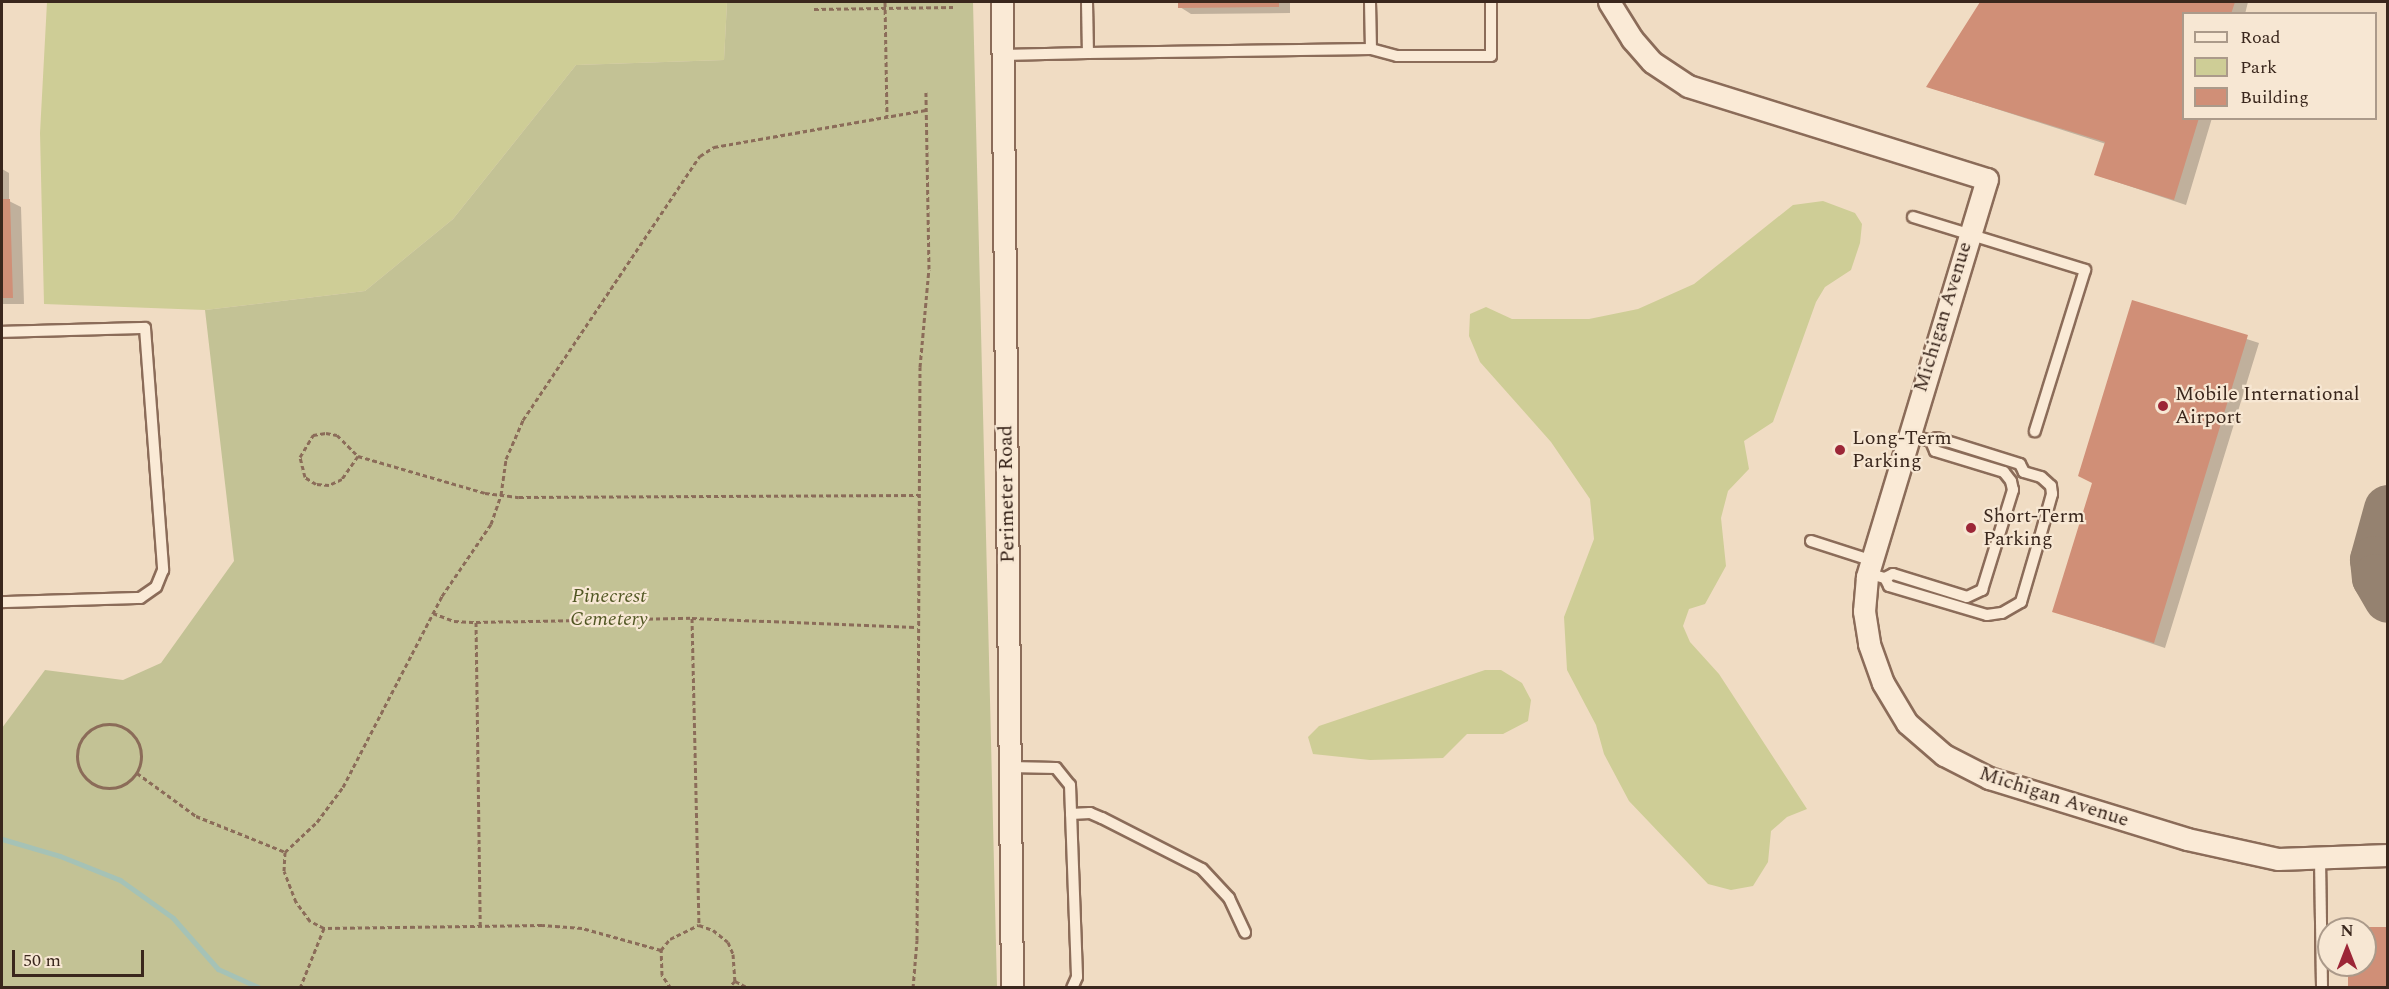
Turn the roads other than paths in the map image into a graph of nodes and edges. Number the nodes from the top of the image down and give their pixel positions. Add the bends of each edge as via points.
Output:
1 (1002, 2) edge
2 (1088, 2) edge
3 (1370, 2) edge
4 (1491, 2) edge
5 (1609, 2) edge
6 (1371, 50) junction
7 (1088, 53) junction
8 (1003, 55) junction
9 (1913, 217) dead end
10 (1969, 234) junction
11 (2, 332) edge
12 (2035, 431) dead end
13 (1907, 434) junction
14 (1931, 441) junction
15 (1811, 542) dead end
16 (1874, 570) junction
17 (2, 602) edge
18 (1010, 767) junction
19 (1071, 814) junction
20 (2388, 855) edge
21 (2320, 859) junction
22 (1245, 932) dead end
23 (1012, 987) edge
24 (1072, 987) edge
25 (2322, 987) edge

1 - 8 street, Perimeter Road
2 - 7 lane
3 - 6 lane
4 - 6 lane via 1491,56 1397,56
5 - 10 street, Michigan Avenue via 1652,62 1688,86 1987,179
6 - 7 lane
7 - 8 lane
8 - 18 street, Perimeter Road
9 - 10 lane
10 - 12 lane via 2085,270
10 - 13 street, Michigan Avenue
11 - 17 lane via 145,328 163,570 156,587 140,598
13 - 14 lane
13 - 16 street, Michigan Avenue
14 - 16 lane via 1935,450 2004,472 2011,481 2013,490 1982,590 1967,597
14 - 16 lane via 1937,438 2020,464 2024,472 2041,477 2051,486 2021,602 2002,613 1987,615 1889,586
15 - 16 lane
16 - 21 street, Michigan Avenue via 1865,627 1883,683 1908,723 1944,755 1989,778 2187,839 2253,856
18 - 19 lane via 1056,768 1065,775
18 - 23 street, Perimeter Road
19 - 22 lane via 1090,813 1102,818 1202,869 1229,898
19 - 24 lane via 1077,977
20 - 21 street, Michigan Avenue
21 - 25 lane

